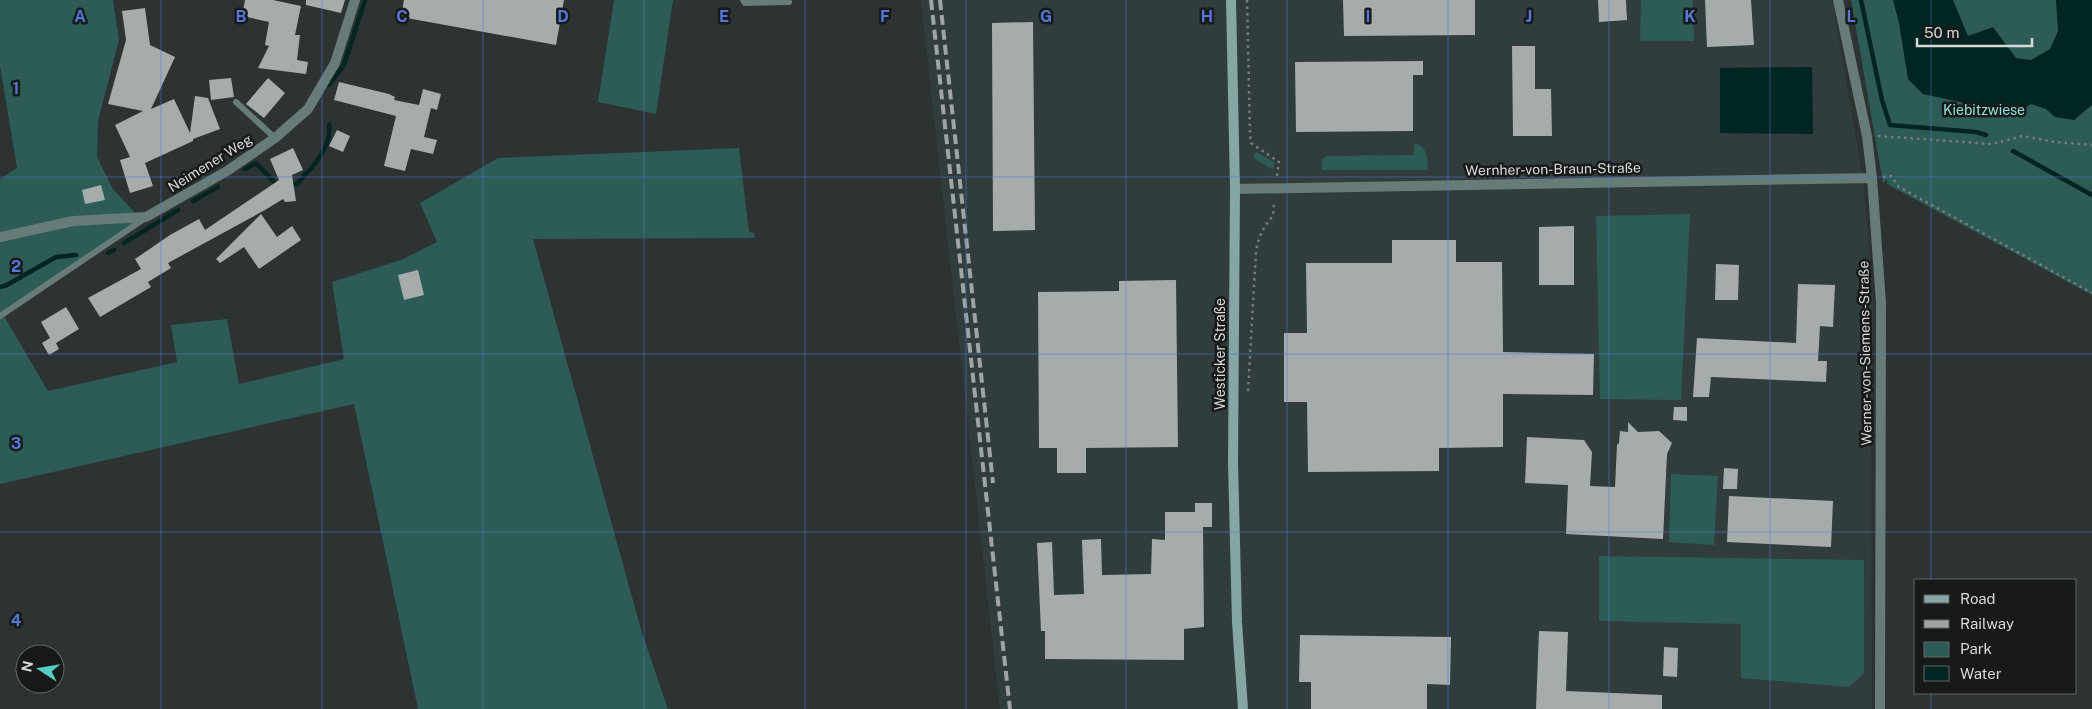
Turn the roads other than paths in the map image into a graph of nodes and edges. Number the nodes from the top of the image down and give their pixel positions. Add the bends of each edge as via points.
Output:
1 (355, 0) edge
2 (743, 0) edge
3 (1231, 0) edge
4 (1838, 0) edge
5 (788, 2) dead end
6 (236, 102) dead end
7 (275, 138) junction
8 (1872, 178) junction
9 (1235, 189) junction
10 (146, 217) junction
11 (0, 237) edge
12 (0, 316) edge
13 (1243, 709) edge
14 (1880, 709) edge

1 - 7 street, Neimener Weg via 335,63 308,109
2 - 5 lane via 745,3
3 - 9 main road, Westicker Straße
4 - 8 street, Werner-von-Siemens-Straße via 1867,136
6 - 7 lane
7 - 10 street, Neimener Weg via 228,171
8 - 9 street, Wernher-von-Braun-Straße
8 - 14 street, Werner-von-Siemens-Straße via 1881,310
9 - 13 main road, Westicker Straße via 1232,463
10 - 11 street, Neimener Weg via 73,222
10 - 12 lane

